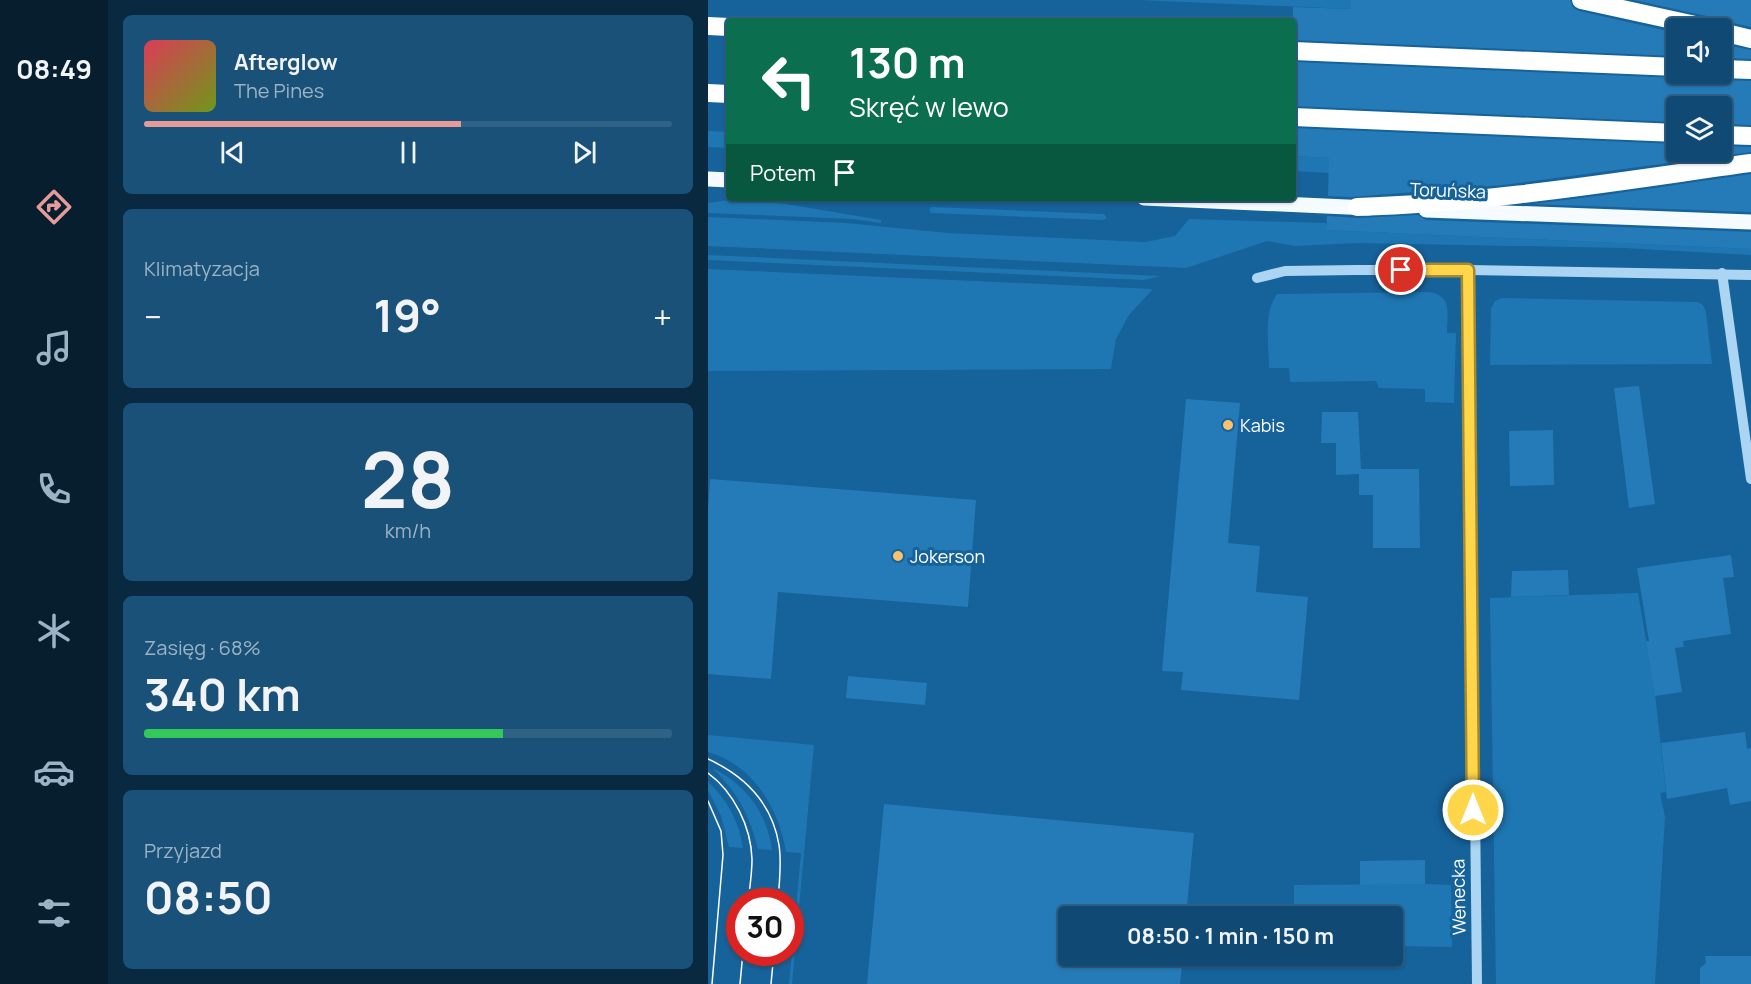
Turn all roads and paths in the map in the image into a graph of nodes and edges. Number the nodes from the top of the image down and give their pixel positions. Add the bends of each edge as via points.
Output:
1 (1581, 0) edge
2 (1666, 19) edge
3 (708, 26) edge
4 (726, 27) edge
5 (1732, 34) edge
6 (1751, 39) edge
7 (1296, 51) edge
8 (1666, 67) edge
9 (1732, 69) edge
10 (1751, 70) edge
11 (708, 93) edge
12 (726, 94) edge
13 (1296, 117) edge
14 (1666, 133) edge
15 (1732, 135) edge
16 (1751, 136) edge
17 (1751, 163) edge
18 (708, 179) edge
19 (726, 180) edge
20 (1215, 201) edge
21 (1357, 207) junction
22 (1751, 222) edge
23 (1468, 270) junction
24 (1722, 273) junction
25 (1751, 275) edge
26 (1257, 278) dead end
27 (1751, 479) edge
28 (1477, 984) edge

1 - 2 highway
3 - 4 highway
5 - 6 highway
7 - 8 highway
9 - 10 highway
11 - 12 highway
13 - 14 highway
15 - 16 highway
17 - 21 highway via 1502,196
18 - 19 main road
20 - 21 main road, Toruńska
21 - 22 main road, Toruńska
23 - 24 street
23 - 26 street via 1285,272
23 - 28 street, Wenecka
24 - 25 street
24 - 27 street

